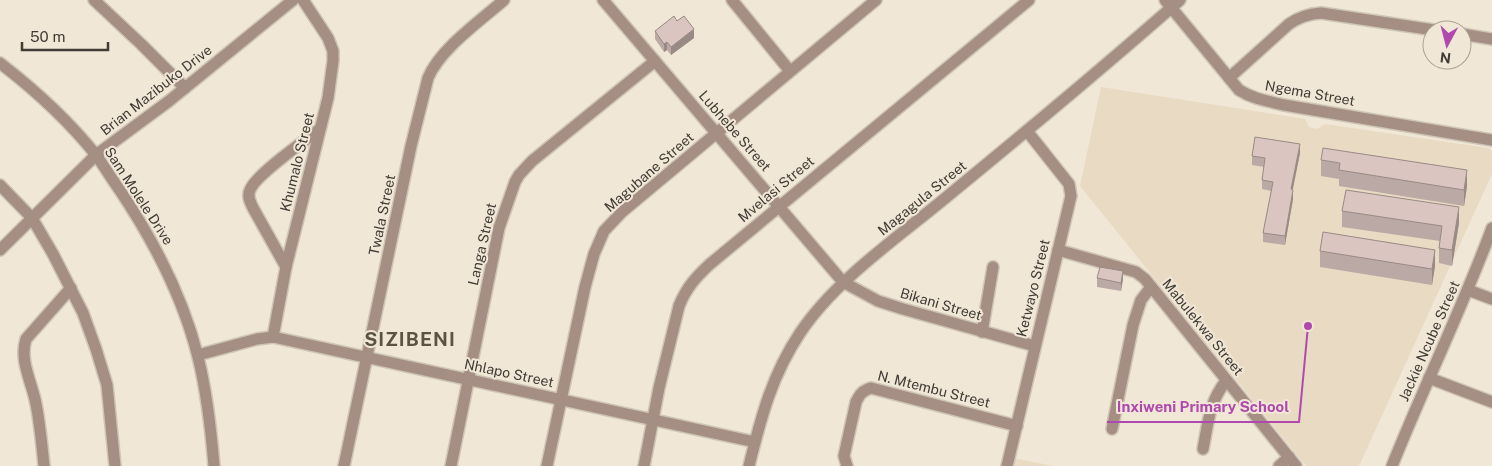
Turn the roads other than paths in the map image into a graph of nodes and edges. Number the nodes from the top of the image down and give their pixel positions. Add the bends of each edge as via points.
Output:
1 (293, 0) edge
2 (303, 0) edge
3 (504, 0) edge
4 (603, 0) edge
5 (876, 0) edge
6 (1029, 0) edge
7 (1180, 0) edge
8 (101, 2) edge
9 (737, 2) edge
10 (1168, 4) edge
11 (1422, 28) edge
12 (1472, 36) edge
13 (1492, 39) edge
14 (655, 61) junction
15 (0, 63) edge
16 (790, 71) junction
17 (1228, 78) junction
18 (185, 88) junction
19 (320, 129) junction
20 (1027, 131) junction
21 (717, 133) junction
22 (1492, 140) edge
23 (96, 155) junction
24 (0, 185) edge
25 (779, 206) junction
26 (32, 218) junction
27 (1492, 228) edge
28 (0, 250) edge
29 (1058, 250) junction
30 (286, 266) junction
31 (993, 267) dead end
32 (843, 282) junction
33 (1151, 287) junction
34 (72, 288) junction
35 (1468, 290) junction
36 (1492, 300) edge
37 (982, 332) junction
38 (273, 337) junction
39 (1034, 346) junction
40 (198, 355) junction
41 (368, 358) junction
42 (1429, 378) junction
43 (469, 380) junction
44 (1226, 381) junction
45 (560, 399) junction
46 (1492, 402) edge
47 (653, 420) junction
48 (1017, 426) junction
49 (1112, 430) dead end
50 (755, 442) junction
51 (1203, 450) dead end
52 (1293, 462) edge
53 (44, 466) edge
54 (115, 466) edge
55 (214, 466) edge
56 (344, 466) edge
57 (451, 466) edge
58 (547, 466) edge
59 (644, 466) edge
60 (750, 466) edge
61 (847, 466) edge
62 (1007, 466) edge
63 (1279, 466) edge
64 (1392, 466) edge

1 - 18 street, Brian Mazibuko Drive
2 - 19 street, Khumalo Street via 333,51 329,92
3 - 41 street, Twala Street via 451,47 432,68 428,78
4 - 14 street, Lubhebe Street
5 - 16 street, Magubane Street
6 - 25 street, Mvelasi Street
7 - 10 street, Magagula Street
8 - 18 street
9 - 16 street
10 - 17 street, Ngema Street
10 - 20 street, Magagula Street
11 - 17 street via 1310,14 1289,24
12 - 13 street
14 - 21 street, Lubhebe Street
14 - 43 street, Langa Street via 532,161 515,182 499,228
15 - 23 street, Sam Molele Drive via 40,95
16 - 21 street, Magubane Street
17 - 22 street, Ngema Street via 1239,90 1257,99
18 - 23 street, Brian Mazibuko Drive
19 - 30 street, Khumalo Street
19 - 30 street via 263,174 249,191 249,200
20 - 29 street, Ketwayo Street via 1071,190
20 - 32 street, Magagula Street
21 - 25 street, Lubhebe Street
21 - 45 street, Magubane Street via 622,212 602,236 587,278
23 - 26 street, Brian Mazibuko Drive
23 - 40 street, Sam Molele Drive via 159,255 179,299
24 - 26 street
25 - 32 street, Lubhebe Street
25 - 47 street, Mvelasi Street via 710,264 684,293
26 - 28 street, Brian Mazibuko Drive
26 - 34 street
27 - 35 street, Jackie Ncube Street
29 - 33 street, Mabulekwa Street via 1136,272
29 - 39 street, Ketwayo Street
30 - 38 street, Khumalo Street
31 - 37 street
32 - 37 street, Bikani Street via 903,310
32 - 50 street, Magagula Street via 814,314 784,360 775,377
33 - 44 street, Mabulekwa Street
33 - 49 street via 1137,310
34 - 53 street via 26,339 24,346 25,364 36,402
34 - 54 street via 107,384
35 - 36 street
35 - 42 street, Jackie Ncube Street
37 - 39 street, Bikani Street
38 - 40 street, Nhlapo Street
38 - 41 street, Nhlapo Street
39 - 48 street, Ketwayo Street
40 - 55 street, Sam Molele Drive via 206,389
41 - 43 street, Nhlapo Street
41 - 56 street, Twala Street
42 - 46 street
42 - 64 street, Jackie Ncube Street
43 - 45 street, Nhlapo Street
43 - 57 street, Langa Street
44 - 51 street via 1211,406
44 - 52 street, Mabulekwa Street
45 - 47 street, Nhlapo Street
45 - 58 street, Magubane Street
47 - 50 street, Nhlapo Street
47 - 59 street, Mvelasi Street
48 - 61 street, N. Mtembu Street via 871,388 860,394 856,402 844,456
48 - 62 street, Ketwayo Street
50 - 60 street, Magagula Street
52 - 63 street

